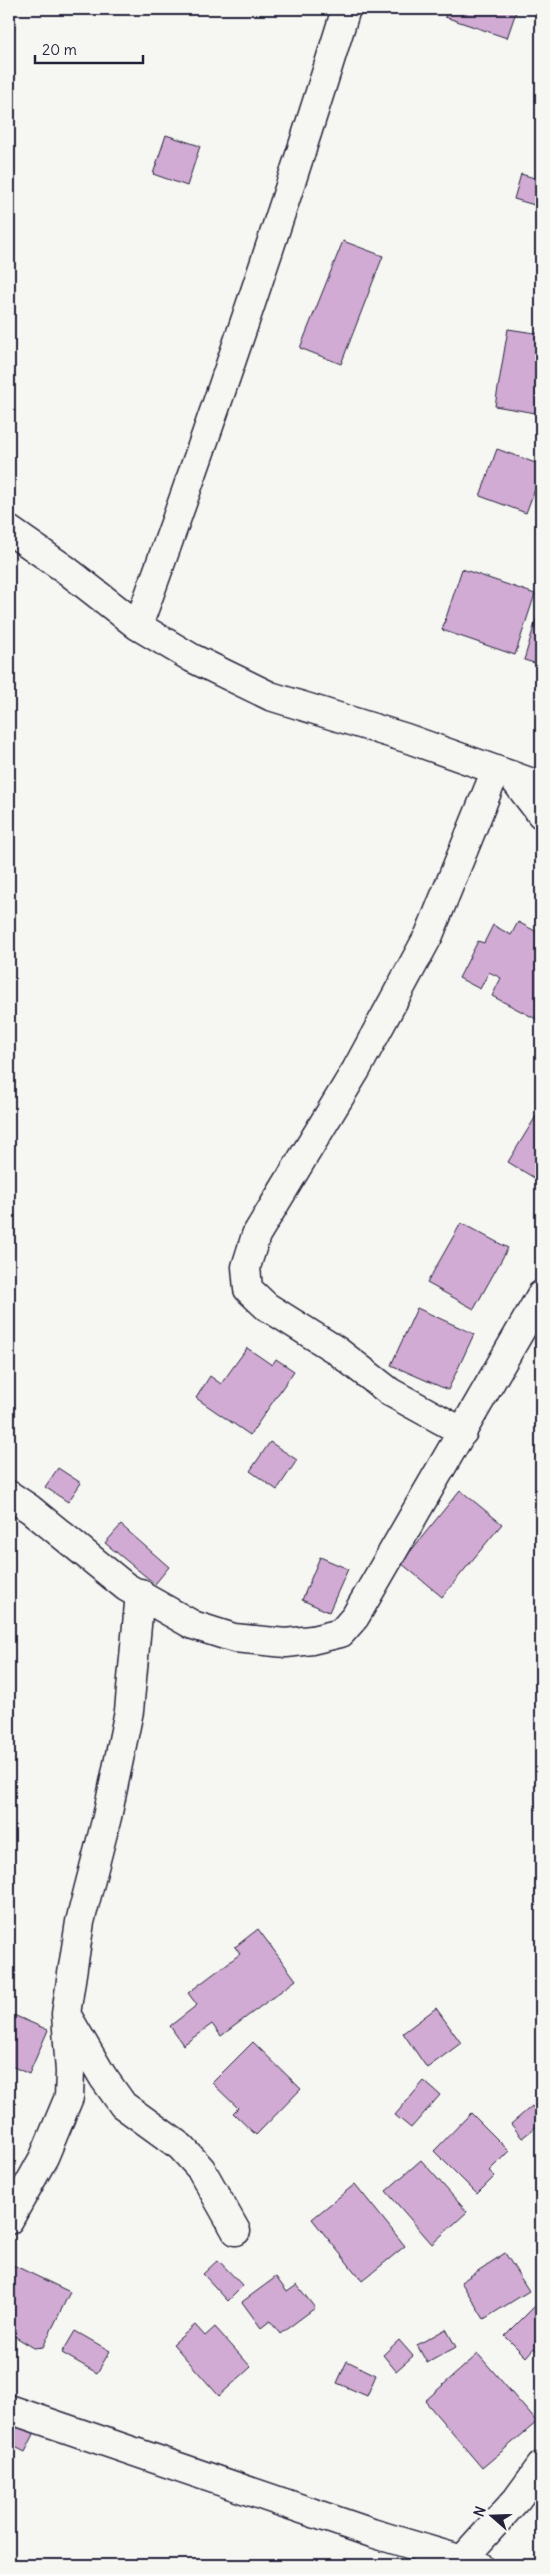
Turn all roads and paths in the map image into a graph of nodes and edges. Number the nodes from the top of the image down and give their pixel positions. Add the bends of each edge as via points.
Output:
1 (346, 9) edge
2 (9, 530) edge
3 (138, 626) junction
4 (504, 772) junction
5 (541, 786) edge
6 (541, 814) edge
7 (541, 1295) edge
8 (463, 1432) junction
9 (9, 1495) edge
10 (140, 1593) junction
11 (66, 2014) junction
12 (9, 2220) edge
13 (236, 2231) dead end
14 (9, 2409) edge
15 (541, 2466) edge
16 (471, 2562) edge

1 - 3 street via 210,429
2 - 3 street
3 - 4 street via 192,658 270,696
4 - 5 street
4 - 6 street
4 - 8 street via 428,935 356,1070 256,1235 246,1267 248,1289 266,1306 336,1350 390,1392
7 - 8 street
8 - 10 street via 355,1617 341,1633 286,1644 234,1638 193,1625
9 - 10 street via 126,1587
10 - 11 street via 129,1711 107,1817 80,1922
11 - 12 street via 69,2097 44,2157
11 - 13 street via 123,2105 181,2148 201,2169
14 - 16 street via 372,2533
15 - 16 street

